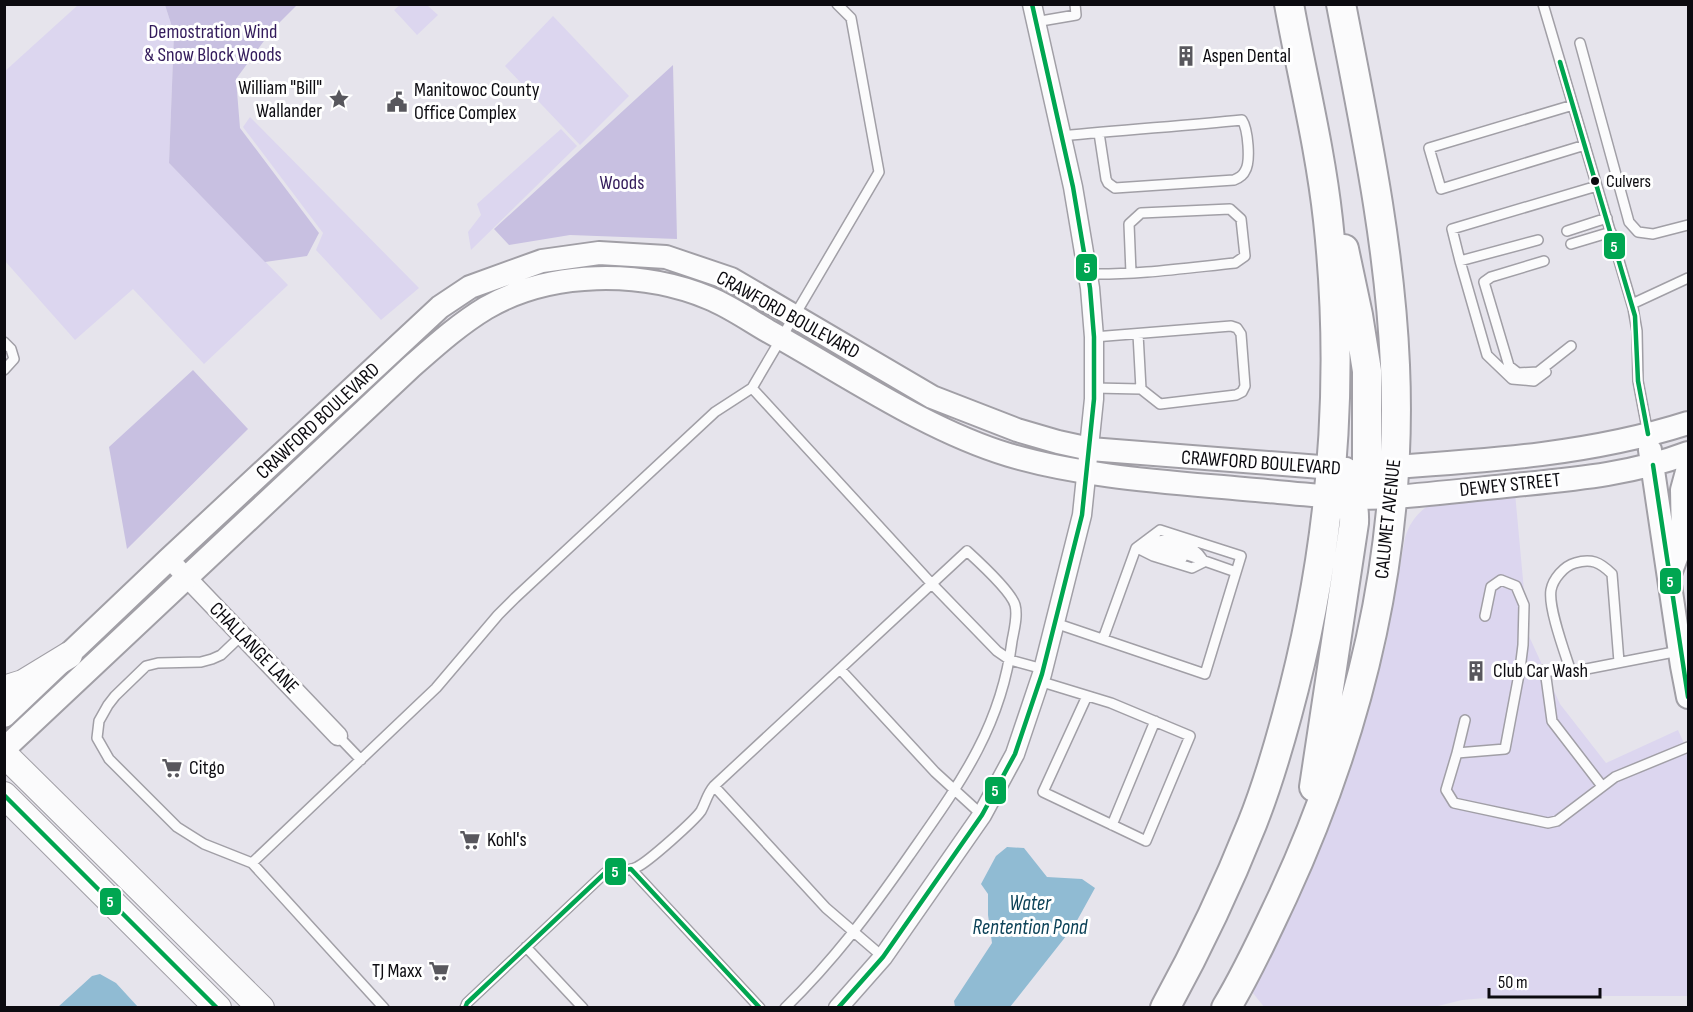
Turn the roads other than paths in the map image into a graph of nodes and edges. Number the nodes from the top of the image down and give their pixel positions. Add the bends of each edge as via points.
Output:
1 (837, 4) edge
2 (1075, 4) edge
3 (1289, 4) edge
4 (1341, 4) edge
5 (1543, 4) edge
6 (1034, 13) edge
7 (1580, 43) dead end
8 (1573, 105) junction
9 (1100, 133) junction
10 (1063, 136) junction
11 (1585, 145) junction
12 (1597, 186) junction
13 (1324, 194) junction
14 (1607, 218) junction
15 (1689, 225) edge
16 (1567, 231) dead end
17 (1611, 232) junction
18 (1538, 240) dead end
19 (1571, 244) dead end
20 (1460, 261) junction
21 (1544, 261) dead end
22 (1131, 273) junction
23 (1088, 274) junction
24 (1689, 278) edge
25 (1632, 304) junction
26 (795, 316) junction
27 (1138, 334) junction
28 (1094, 337) junction
29 (782, 338) junction
30 (4, 342) edge
31 (4, 370) edge
32 (752, 388) junction
33 (1094, 388) junction
34 (1141, 389) junction
35 (362, 396) junction
36 (1689, 423) edge
37 (1648, 434) junction
38 (1689, 453) edge
39 (1089, 460) junction
40 (1653, 465) junction
41 (1380, 468) junction
42 (1689, 468) edge
43 (1337, 488) junction
44 (1393, 497) junction
45 (1136, 548) junction
46 (169, 559) junction
47 (1204, 562) junction
48 (1236, 572) junction
49 (1669, 575) junction
50 (186, 577) junction
51 (932, 583) junction
52 (1485, 616) dead end
53 (1055, 623) junction
54 (242, 635) junction
55 (1103, 639) junction
56 (1680, 651) junction
57 (69, 655) junction
58 (1010, 660) junction
59 (1619, 662) junction
60 (840, 669) junction
61 (1520, 669) junction
62 (1545, 670) junction
63 (1571, 672) junction
64 (1041, 675) junction
65 (4, 689) edge
66 (1087, 696) junction
67 (1689, 697) edge
68 (4, 716) edge
69 (1466, 720) dead end
70 (1155, 721) junction
71 (338, 736) joint
72 (1689, 747) edge
73 (4, 749) edge
74 (1457, 753) junction
75 (4, 754) edge
76 (361, 760) junction
77 (714, 786) junction
78 (1602, 786) junction
79 (954, 790) junction
80 (4, 795) edge
81 (982, 815) junction
82 (1112, 825) junction
83 (1302, 854) junction
84 (252, 863) junction
85 (631, 869) junction
86 (854, 933) junction
87 (526, 947) junction
88 (883, 957) junction
89 (843, 1006) edge
90 (218, 1008) edge
91 (261, 1008) edge
92 (384, 1008) edge
93 (465, 1008) edge
94 (583, 1008) edge
95 (760, 1008) edge
96 (785, 1008) edge
97 (1165, 1008) edge
98 (1226, 1008) edge

1 - 26 lane via 851,18 879,172
2 - 6 lane via 1076,15
3 - 13 main road
4 - 41 main road, CALUMET AVENUE via 1377,199 1389,291 1395,371
5 - 8 lane
6 - 10 street
7 - 15 lane via 1629,222 1638,232 1653,234
8 - 11 lane
8 - 11 lane via 1429,148 1441,189
9 - 9 lane via 1242,120 1247,169 1234,180 1115,188 1106,179
9 - 10 lane
10 - 23 street
11 - 12 lane
12 - 14 lane
12 - 20 lane via 1452,229
13 - 41 main road via 1343,245 1365,351
13 - 43 main road via 1334,313
14 - 16 lane
14 - 17 lane
17 - 19 lane
17 - 25 lane
18 - 20 lane
20 - 21 lane via 1487,355 1512,379 1534,381 1563,360 1571,346 1538,372 1518,373 1509,366 1484,282
22 - 22 lane via 1235,263 1245,256 1241,219 1230,209 1141,213 1129,224
22 - 23 lane
23 - 28 street
24 - 25 lane
25 - 37 lane via 1637,322 1638,381
26 - 29 lane
26 - 35 street, CRAWFORD BOULEVARD via 731,279 666,257 599,253 542,261 470,287 440,307
26 - 39 street, CRAWFORD BOULEVARD via 932,397
27 - 28 lane
27 - 34 lane
27 - 34 lane via 1237,328 1241,334 1245,386 1236,395 1160,404
28 - 33 street
29 - 32 lane
29 - 35 street, CRAWFORD BOULEVARD via 711,298 682,289 648,280 584,279 523,292 489,306
29 - 39 street, CRAWFORD BOULEVARD via 954,434 1020,458
30 - 31 lane via 14,359
32 - 51 lane
32 - 76 lane via 715,412 514,598 436,688
33 - 34 lane
33 - 39 street
35 - 46 street, CRAWFORD BOULEVARD
35 - 50 street, CRAWFORD BOULEVARD
36 - 37 street, DEWEY STREET
37 - 40 street
37 - 41 street, DEWEY STREET via 1518,457
38 - 40 street, DEWEY STREET
39 - 43 street, CRAWFORD BOULEVARD
39 - 53 street via 1083,515
40 - 44 street, DEWEY STREET via 1578,478
40 - 49 street
41 - 43 street, CRAWFORD BOULEVARD
41 - 44 main road via 1375,485
42 - 49 street via 1682,490 1683,540
43 - 44 street, DEWEY STREET
43 - 83 main road via 1354,511 1353,532
43 - 97 main road via 1302,659 1274,760 1243,845 1196,951
44 - 83 main road, CALUMET AVENUE via 1376,617 1363,675 1333,776
45 - 47 lane via 1192,568
45 - 47 lane via 1165,539 1196,549
45 - 48 lane via 1160,530 1241,556
45 - 55 lane
46 - 50 street, CHALLANGE LANE
46 - 57 street, CRAWFORD BOULEVARD
47 - 48 lane
48 - 55 lane via 1205,674
49 - 56 street
50 - 54 street, CHALLANGE LANE
50 - 73 street, CRAWFORD BOULEVARD
51 - 58 lane
51 - 58 lane via 967,551 1006,591 1016,607
51 - 60 lane
52 - 61 lane via 1491,587 1501,580 1516,586 1524,605
53 - 55 lane
53 - 64 street
54 - 71 street, CHALLANGE LANE
54 - 84 lane via 221,655 201,662 146,666 108,705 99,721 97,738 109,759 177,827 204,844
56 - 59 lane
56 - 67 street
57 - 65 main road via 22,683
57 - 68 street, CRAWFORD BOULEVARD
58 - 64 lane
58 - 79 lane via 985,737
59 - 63 lane
59 - 63 lane via 1612,574 1601,564 1586,560 1570,564 1558,575 1551,590 1552,609
60 - 77 lane
60 - 79 lane
61 - 62 lane
61 - 74 lane via 1505,749
62 - 63 lane
62 - 78 lane via 1552,720
64 - 66 lane
64 - 81 street via 1016,754
66 - 70 lane
66 - 82 lane via 1043,792
69 - 74 lane
70 - 82 lane
70 - 82 lane via 1190,736 1146,841
71 - 76 lane
72 - 78 lane
74 - 78 lane via 1446,790 1454,803 1548,823 1557,821
75 - 91 main road
76 - 84 lane
77 - 85 lane via 691,822 639,867
77 - 86 lane via 826,908
79 - 81 lane
79 - 86 lane
80 - 90 main road
81 - 88 street
83 - 98 main road, CALUMET AVENUE via 1245,977
84 - 92 lane
85 - 87 lane via 605,873
85 - 95 lane
86 - 88 lane
86 - 96 lane
87 - 93 lane
87 - 94 lane
88 - 89 street

